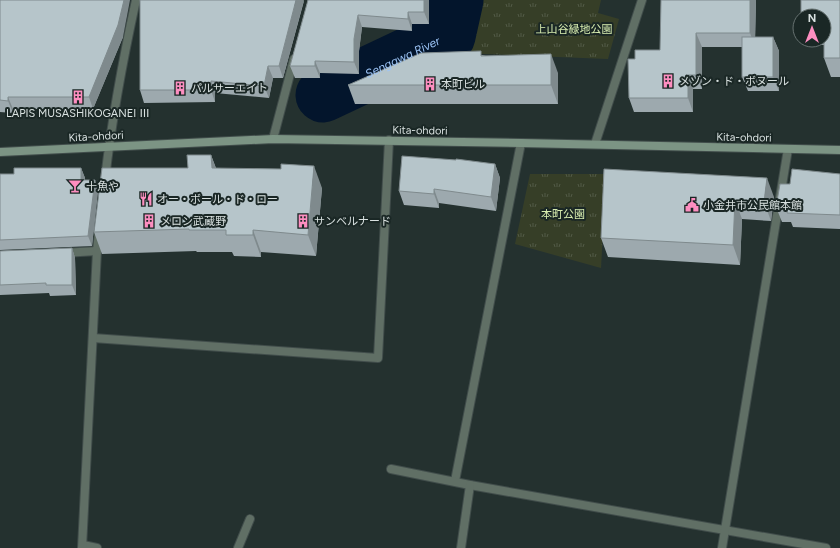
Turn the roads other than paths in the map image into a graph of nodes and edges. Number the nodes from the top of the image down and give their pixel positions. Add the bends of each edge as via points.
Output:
1 (136, 0) edge
2 (642, 0) edge
3 (297, 48) edge
4 (273, 139) junction
5 (389, 140) junction
6 (521, 143) junction
7 (595, 144) junction
8 (109, 147) junction
9 (788, 149) junction
10 (840, 150) edge
11 (0, 152) edge
12 (104, 184) edge
13 (100, 221) edge
14 (97, 251) junction
15 (52, 253) edge
16 (92, 338) junction
17 (391, 469) dead end
18 (456, 482) junction
19 (470, 485) junction
20 (250, 518) dead end
21 (724, 530) junction
22 (82, 546) edge
23 (97, 548) edge
24 (238, 548) edge
25 (461, 548) edge
26 (722, 548) edge
27 (826, 548) edge

1 - 8 street
2 - 7 street
3 - 4 street
4 - 5 street, Kita-ohdori
4 - 8 street, Kita-ohdori
5 - 6 street, Kita-ohdori
5 - 16 street via 378,358
6 - 7 street, Kita-ohdori
6 - 18 street
7 - 9 street, Kita-ohdori
8 - 11 street, Kita-ohdori
8 - 12 street
9 - 10 street, Kita-ohdori
9 - 21 street
13 - 14 street
14 - 15 street
14 - 16 street
16 - 22 street
17 - 18 street
18 - 19 street
19 - 21 street
19 - 25 street
20 - 24 street
21 - 26 street
21 - 27 street
22 - 23 street

